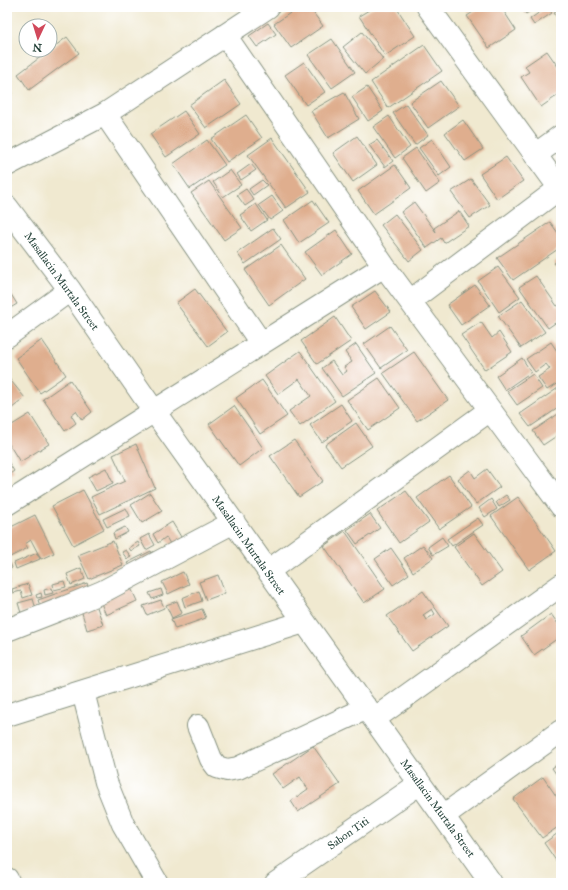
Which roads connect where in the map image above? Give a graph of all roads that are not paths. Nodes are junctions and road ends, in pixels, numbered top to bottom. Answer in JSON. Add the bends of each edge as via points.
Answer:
{"nodes":[{"id":1,"x":268,"y":7,"type":"edge"},
{"id":2,"x":428,"y":7,"type":"edge"},
{"id":3,"x":225,"y":35,"type":"junction"},
{"id":4,"x":105,"y":114,"type":"junction"},
{"id":5,"x":561,"y":136,"type":"edge"},
{"id":6,"x":535,"y":155,"type":"junction"},
{"id":7,"x":7,"y":165,"type":"edge"},
{"id":8,"x":560,"y":189,"type":"edge"},
{"id":9,"x":7,"y":207,"type":"edge"},
{"id":10,"x":384,"y":266,"type":"junction"},
{"id":11,"x":70,"y":290,"type":"junction"},
{"id":12,"x":410,"y":301,"type":"junction"},
{"id":13,"x":7,"y":336,"type":"edge"},
{"id":14,"x":261,"y":343,"type":"junction"},
{"id":15,"x":490,"y":410,"type":"junction"},
{"id":16,"x":154,"y":411,"type":"junction"},
{"id":17,"x":7,"y":504,"type":"edge"},
{"id":18,"x":561,"y":506,"type":"edge"},
{"id":19,"x":234,"y":522,"type":"junction"},
{"id":20,"x":268,"y":571,"type":"junction"},
{"id":21,"x":561,"y":585,"type":"edge"},
{"id":22,"x":304,"y":622,"type":"junction"},
{"id":23,"x":7,"y":630,"type":"edge"},
{"id":24,"x":83,"y":692,"type":"junction"},
{"id":25,"x":370,"y":714,"type":"junction"},
{"id":26,"x":7,"y":715,"type":"edge"},
{"id":27,"x":198,"y":726,"type":"dead end"},
{"id":28,"x":561,"y":730,"type":"edge"},
{"id":29,"x":420,"y":784,"type":"junction"},
{"id":30,"x":443,"y":816,"type":"junction"},
{"id":31,"x":298,"y":877,"type":"edge"},
{"id":32,"x":7,"y":878,"type":"edge"},
{"id":33,"x":9,"y":883,"type":"edge"},
{"id":34,"x":157,"y":883,"type":"edge"},
{"id":35,"x":276,"y":883,"type":"edge"},
{"id":36,"x":491,"y":883,"type":"edge"}],
"edges":[{"from":1,"to":3,"type":"street"},
{"from":2,"to":6,"type":"street"},
{"from":3,"to":4,"type":"street"},
{"from":3,"to":10,"type":"street"},
{"from":4,"to":7,"type":"street"},
{"from":4,"to":14,"type":"street"},
{"from":5,"to":6,"type":"street"},
{"from":6,"to":8,"type":"street"},
{"from":8,"to":12,"type":"street"},
{"from":9,"to":11,"type":"street","name":"Masallacin Murtala Street"},
{"from":10,"to":12,"type":"street"},
{"from":10,"to":14,"type":"street"},
{"from":11,"to":13,"type":"street"},
{"from":11,"to":16,"type":"street","name":"Masallacin Murtala Street"},
{"from":12,"to":15,"type":"street"},
{"from":14,"to":16,"type":"street"},
{"from":15,"to":18,"type":"street"},
{"from":15,"to":20,"type":"street"},
{"from":16,"to":17,"type":"street"},
{"from":16,"to":19,"type":"street","name":"Masallacin Murtala Street"},
{"from":19,"to":20,"type":"street","name":"Masallacin Murtala Street"},
{"from":19,"to":23,"type":"street","via":[[102,592]]},
{"from":20,"to":22,"type":"street","name":"Masallacin Murtala Street"},
{"from":21,"to":25,"type":"street"},
{"from":22,"to":24,"type":"street"},
{"from":22,"to":25,"type":"street","name":"Masallacin Murtala Street"},
{"from":24,"to":26,"type":"street"},
{"from":24,"to":34,"type":"street","via":[[106,782],[123,824]]},
{"from":25,"to":27,"type":"street","via":[[238,768],[227,770],[217,767]]},
{"from":25,"to":29,"type":"street","name":"Masallacin Murtala Street"},
{"from":28,"to":30,"type":"street"},
{"from":29,"to":30,"type":"street","name":"Masallacin Murtala Street"},
{"from":29,"to":31,"type":"street","name":"Sabon Titi"},
{"from":30,"to":36,"type":"street","name":"Masallacin Murtala Street"},
{"from":31,"to":35,"type":"street","name":"Sabon Titi"},
{"from":32,"to":33,"type":"street"}]}
